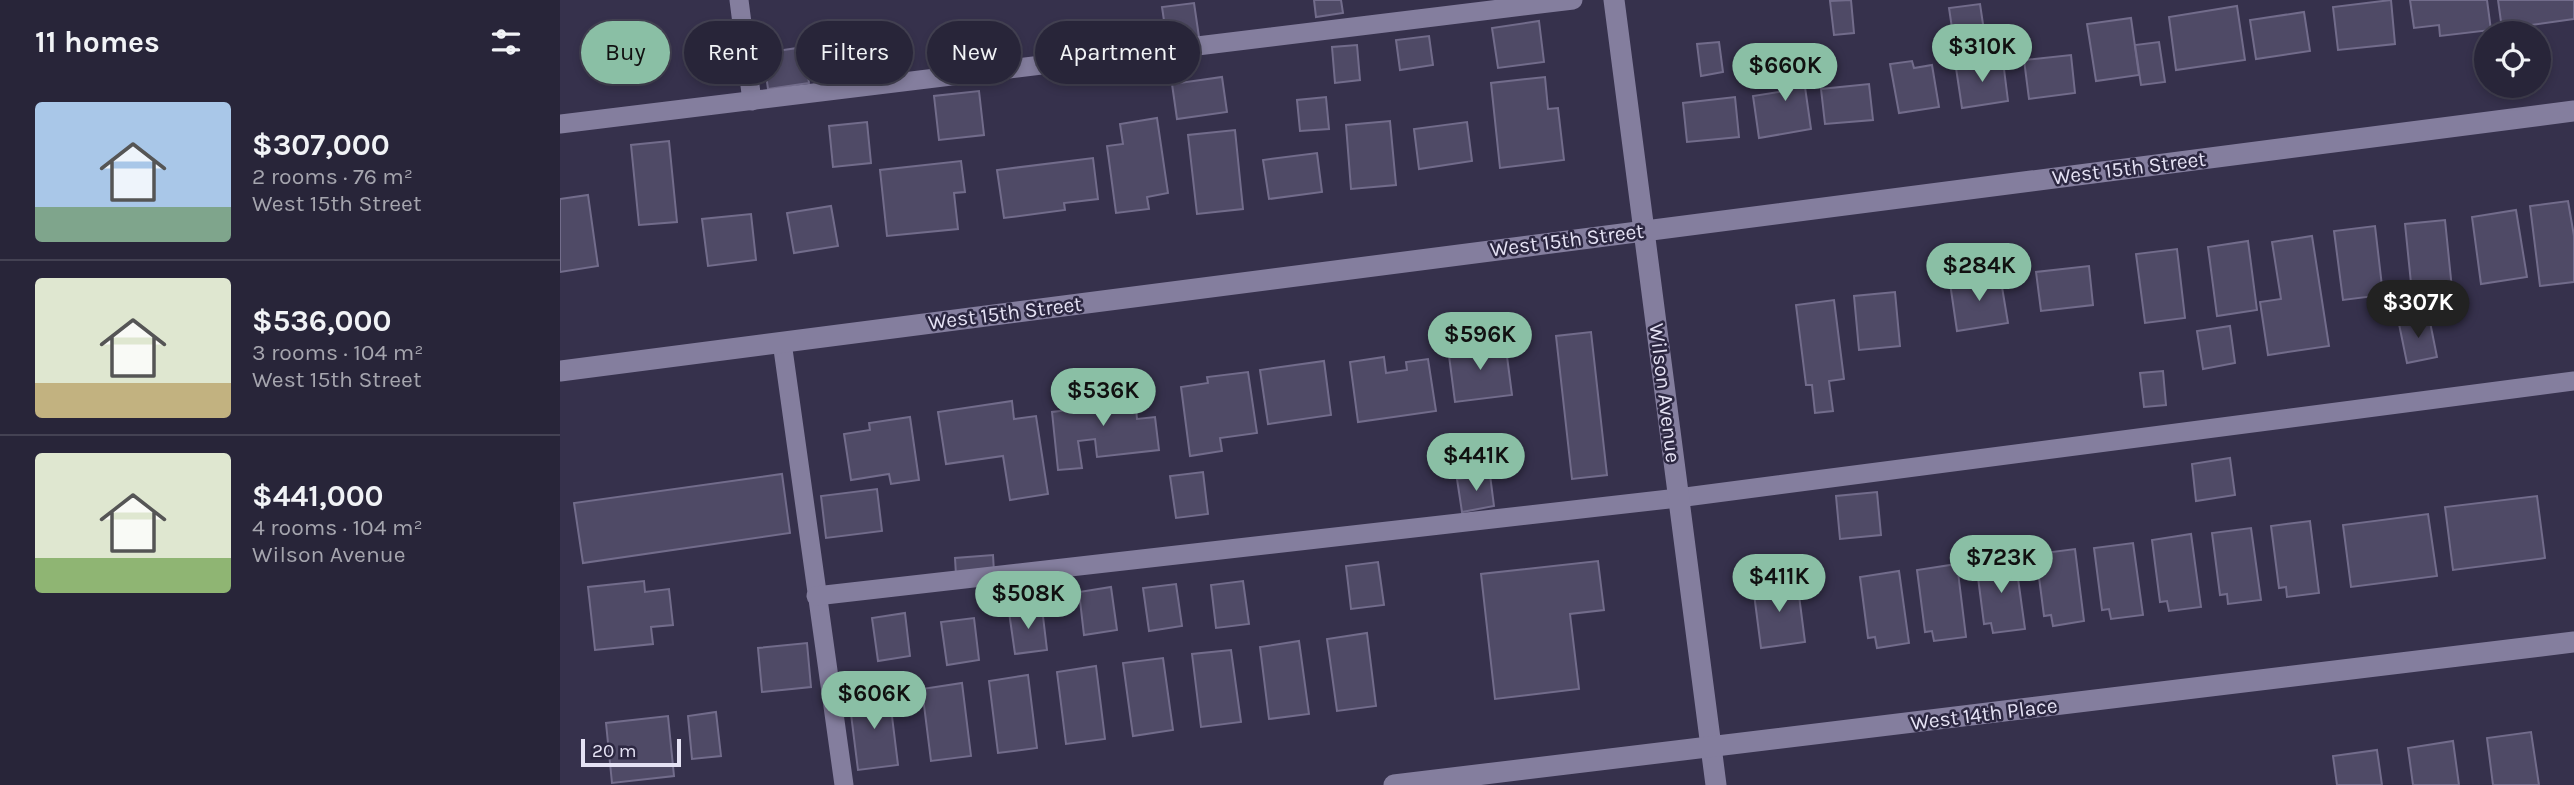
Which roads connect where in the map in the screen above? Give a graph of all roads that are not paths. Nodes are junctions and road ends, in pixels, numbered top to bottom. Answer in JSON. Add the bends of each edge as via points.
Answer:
{"nodes":[{"id":1,"x":739,"y":0,"type":"edge"},
{"id":2,"x":1573,"y":0,"type":"edge"},
{"id":3,"x":1614,"y":0,"type":"edge"},
{"id":4,"x":752,"y":101,"type":"junction"},
{"id":5,"x":2574,"y":111,"type":"edge"},
{"id":6,"x":560,"y":124,"type":"edge"},
{"id":7,"x":1644,"y":230,"type":"junction"},
{"id":8,"x":782,"y":342,"type":"junction"},
{"id":9,"x":560,"y":371,"type":"edge"},
{"id":10,"x":2574,"y":381,"type":"edge"},
{"id":11,"x":1678,"y":498,"type":"junction"},
{"id":12,"x":816,"y":596,"type":"junction"},
{"id":13,"x":2574,"y":642,"type":"edge"},
{"id":14,"x":1711,"y":747,"type":"junction"},
{"id":15,"x":844,"y":785,"type":"edge"},
{"id":16,"x":1394,"y":785,"type":"edge"},
{"id":17,"x":1716,"y":785,"type":"edge"}],
"edges":[{"from":1,"to":4,"type":"lane"},
{"from":2,"to":4,"type":"lane"},
{"from":3,"to":7,"type":"street","name":"Wilson Avenue"},
{"from":4,"to":6,"type":"lane"},
{"from":5,"to":7,"type":"street","name":"West 15th Street"},
{"from":7,"to":8,"type":"street","name":"West 15th Street"},
{"from":7,"to":11,"type":"street","name":"Wilson Avenue"},
{"from":8,"to":9,"type":"street","name":"West 15th Street"},
{"from":8,"to":12,"type":"lane"},
{"from":10,"to":11,"type":"lane"},
{"from":11,"to":12,"type":"lane"},
{"from":11,"to":14,"type":"street","name":"Wilson Avenue"},
{"from":12,"to":15,"type":"lane"},
{"from":13,"to":14,"type":"street","name":"West 14th Place"},
{"from":14,"to":16,"type":"street","name":"West 14th Place"},
{"from":14,"to":17,"type":"street","name":"Wilson Avenue"}]}
